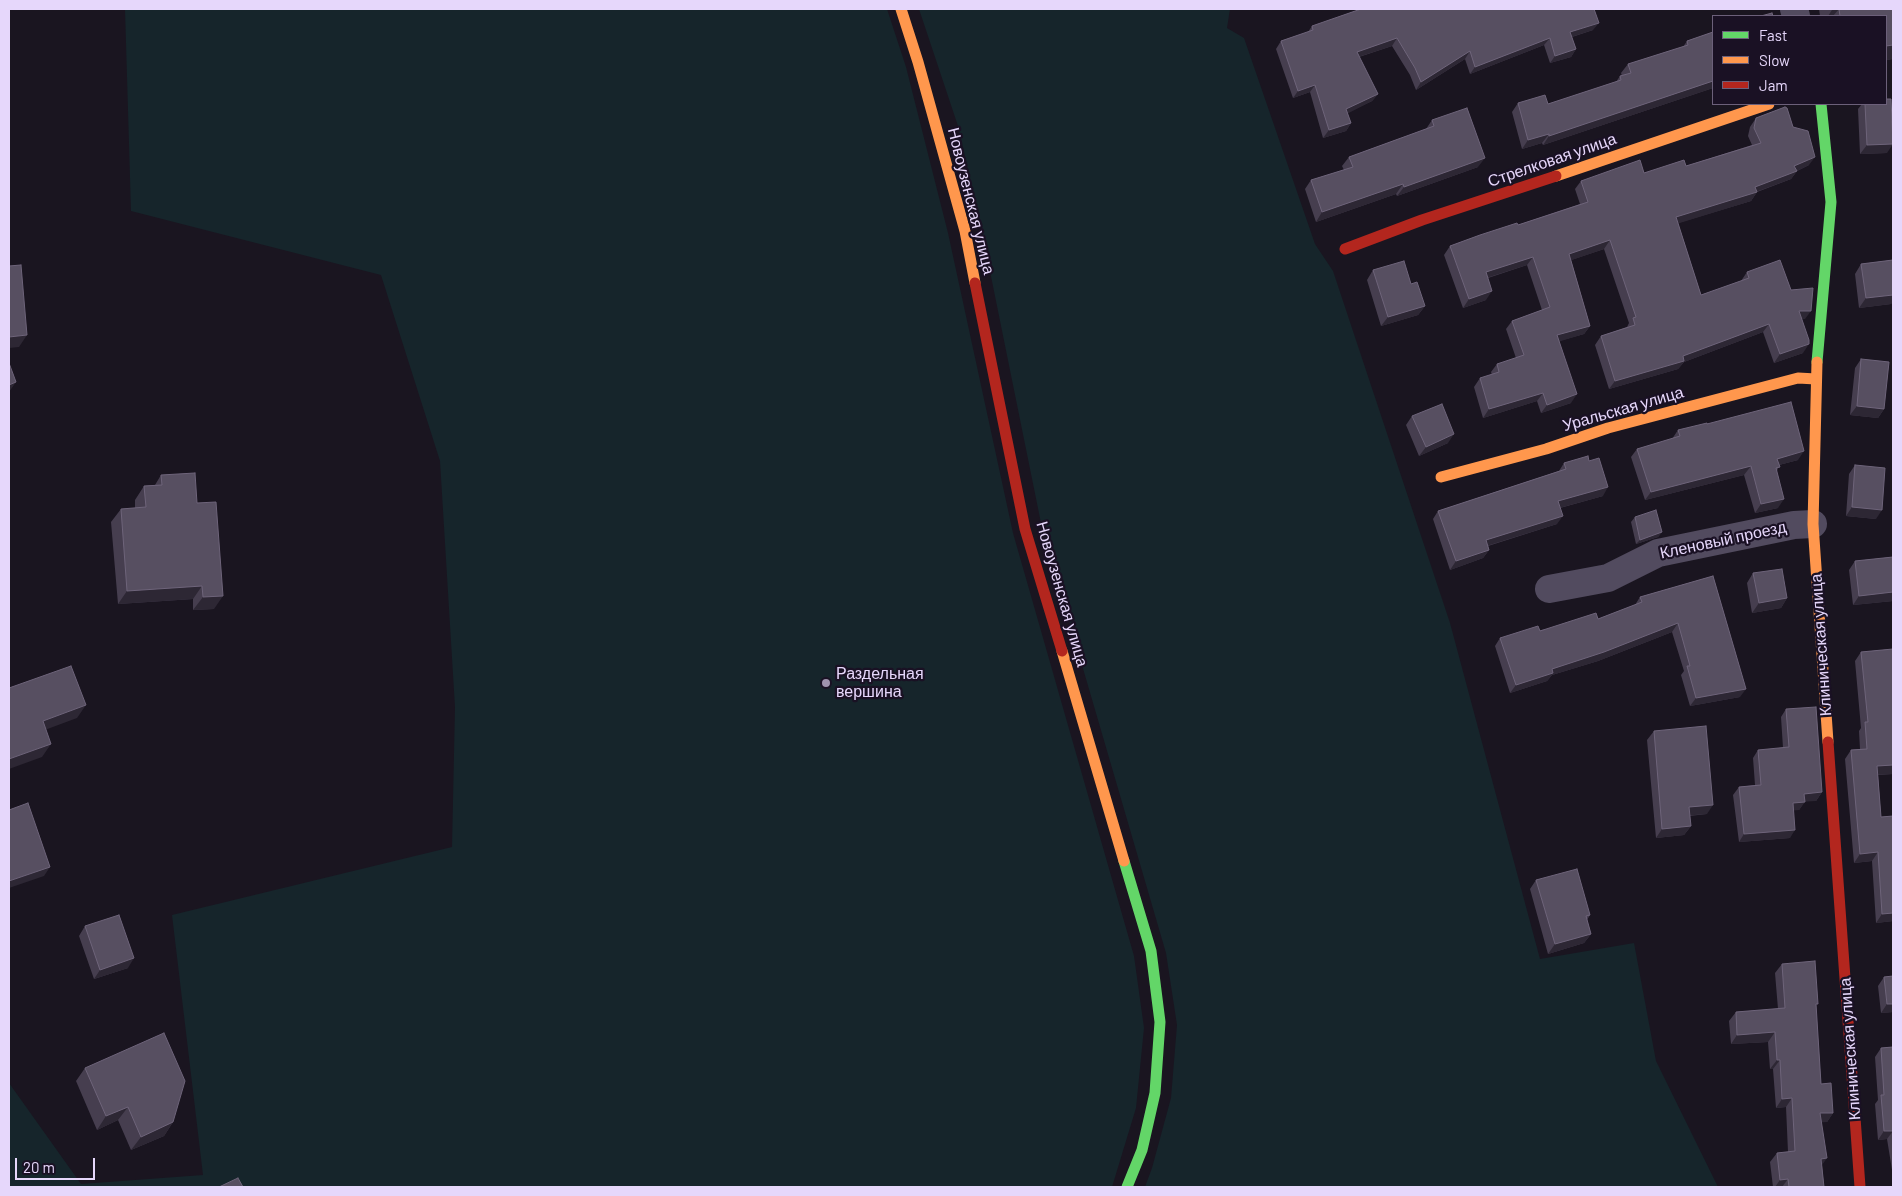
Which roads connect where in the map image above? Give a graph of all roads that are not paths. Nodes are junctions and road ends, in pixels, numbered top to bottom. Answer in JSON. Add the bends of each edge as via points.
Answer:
{"nodes":[{"id":1,"x":901,"y":9,"type":"edge"},
{"id":2,"x":1767,"y":105,"type":"edge"},
{"id":3,"x":1821,"y":105,"type":"edge"},
{"id":4,"x":1345,"y":250,"type":"dead end"},
{"id":5,"x":1816,"y":379,"type":"junction"},
{"id":6,"x":1440,"y":477,"type":"dead end"},
{"id":7,"x":1813,"y":524,"type":"junction"},
{"id":8,"x":1549,"y":589,"type":"dead end"},
{"id":9,"x":1127,"y":1187,"type":"edge"},
{"id":10,"x":1860,"y":1187,"type":"edge"}],
"edges":[{"from":1,"to":9,"type":"street","name":"Новоузенская улица","via":[[965,231],[1025,529],[1151,950],[1160,1022],[1155,1093],[1142,1150]]},
{"from":2,"to":4,"type":"street","name":"Стрелковая улица","via":[[1422,220]]},
{"from":3,"to":5,"type":"street","name":"Клиническая улица","via":[[1831,202]]},
{"from":5,"to":6,"type":"street","name":"Уральская улица","via":[[1798,378]]},
{"from":5,"to":7,"type":"street","name":"Клиническая улица"},
{"from":7,"to":8,"type":"street","name":"Кленовый проезд","via":[[1794,525],[1658,553],[1608,578]]},
{"from":7,"to":10,"type":"street","name":"Клиническая улица"}]}
